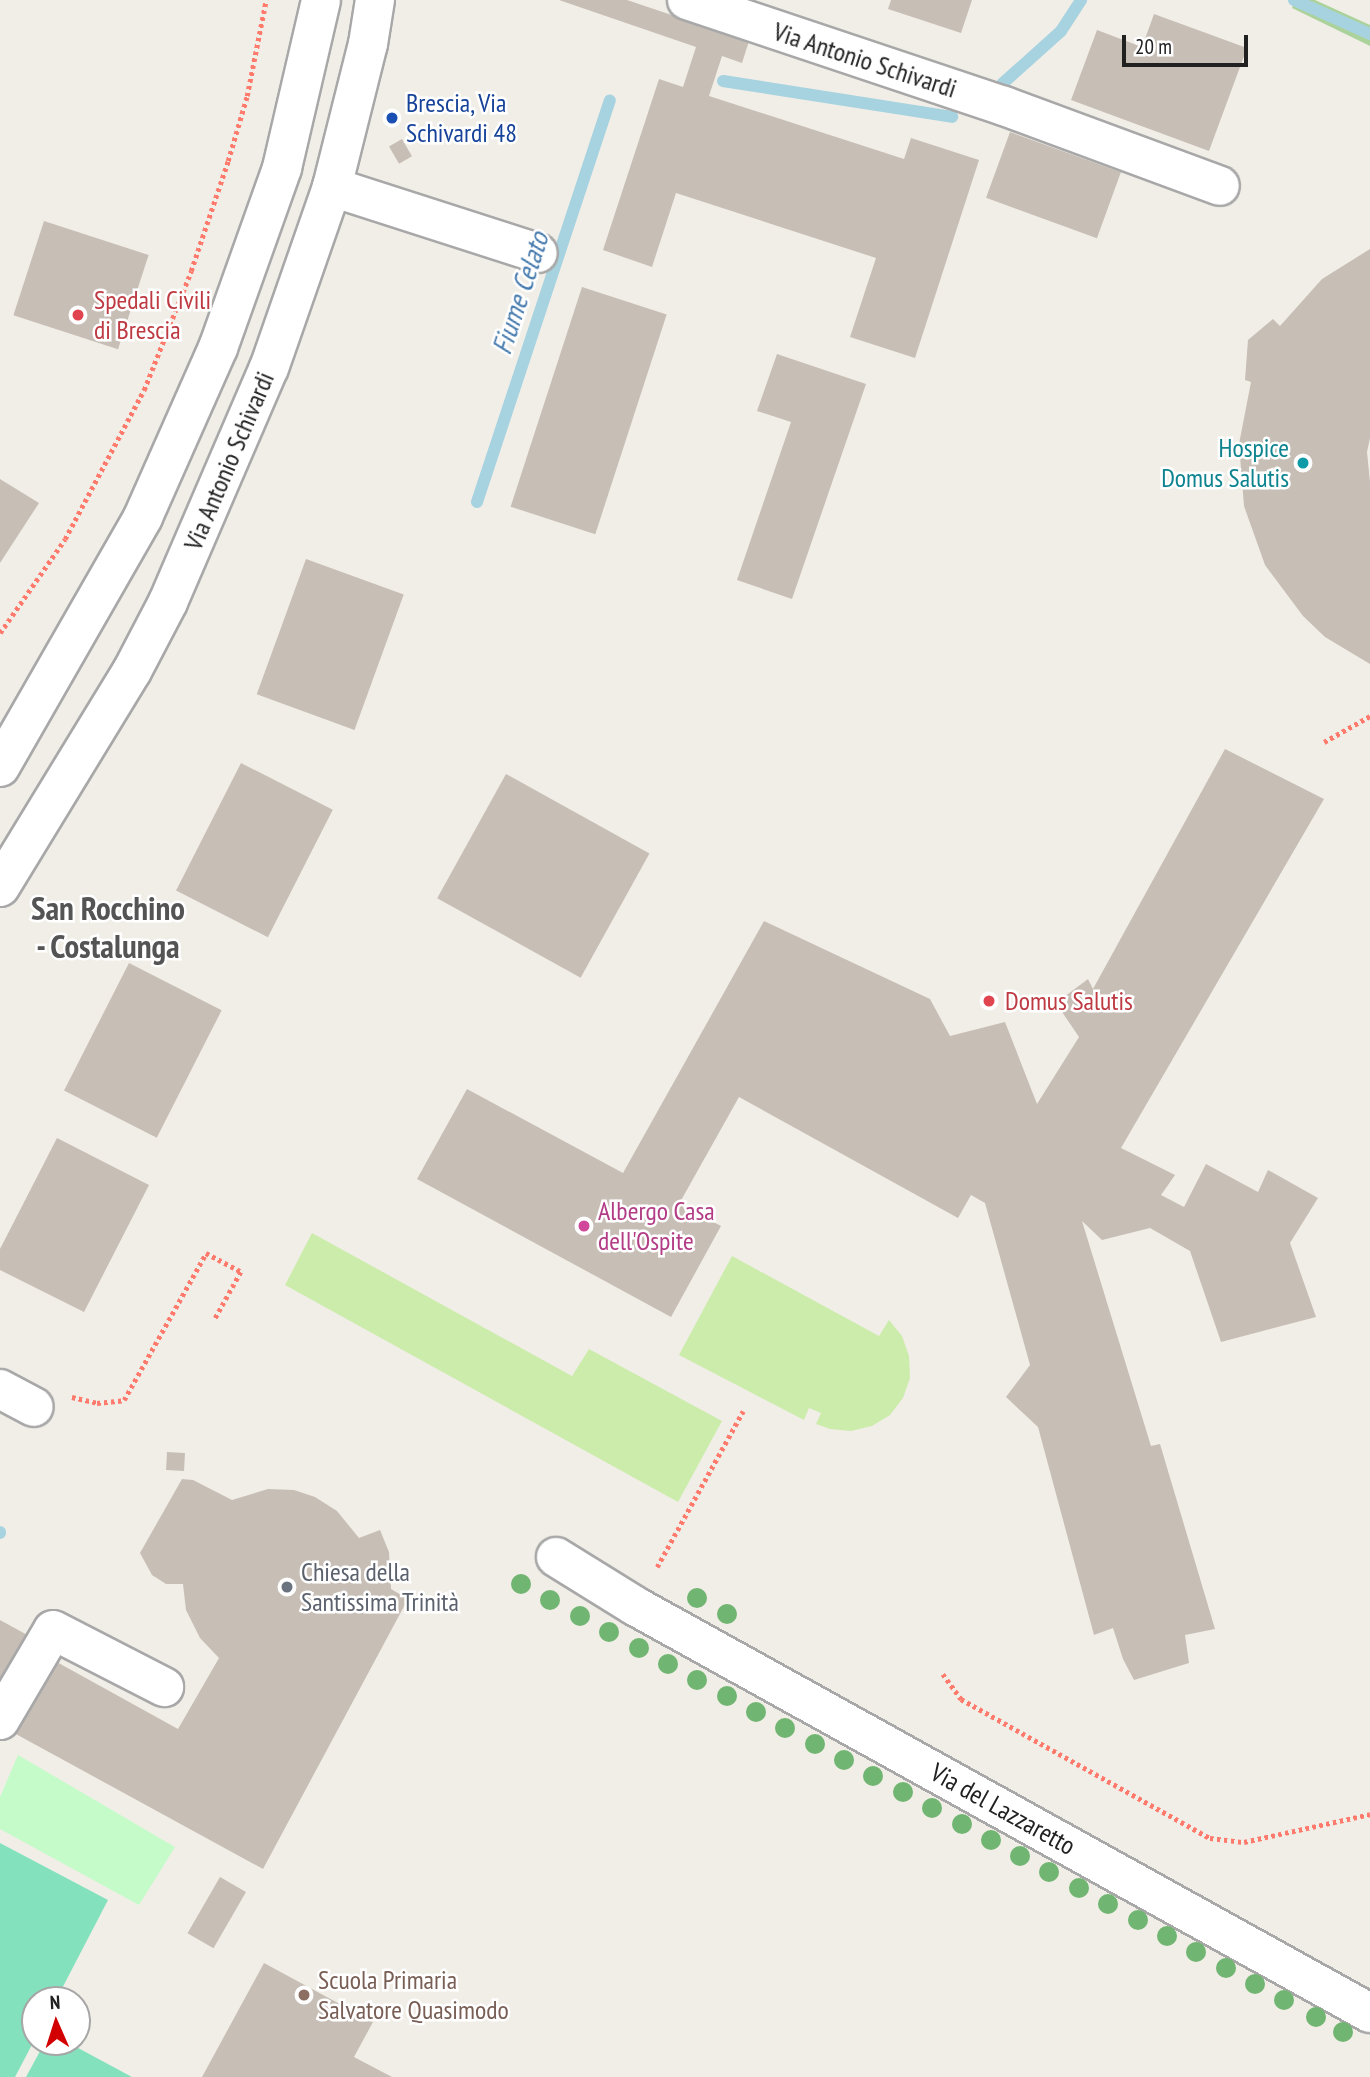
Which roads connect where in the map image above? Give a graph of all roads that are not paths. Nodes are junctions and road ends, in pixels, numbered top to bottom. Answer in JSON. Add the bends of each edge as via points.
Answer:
{"nodes":[{"id":1,"x":321,"y":0,"type":"edge"},
{"id":2,"x":375,"y":0,"type":"edge"},
{"id":3,"x":687,"y":0,"type":"edge"},
{"id":4,"x":1220,"y":186,"type":"dead end"},
{"id":5,"x":332,"y":187,"type":"junction"},
{"id":6,"x":538,"y":253,"type":"dead end"},
{"id":7,"x":0,"y":767,"type":"edge"},
{"id":8,"x":0,"y":887,"type":"edge"},
{"id":9,"x":0,"y":1389,"type":"edge"},
{"id":10,"x":34,"y":1407,"type":"road end"},
{"id":11,"x":556,"y":1557,"type":"dead end"},
{"id":12,"x":164,"y":1687,"type":"dead end"},
{"id":13,"x":0,"y":1720,"type":"edge"},
{"id":14,"x":1370,"y":2012,"type":"edge"}],
"edges":[{"from":1,"to":7,"type":"street","name":"Via Antonio Schivardi","via":[[282,168],[218,348],[143,517]]},
{"from":2,"to":5,"type":"street","name":"Via Antonio Schivardi"},
{"from":3,"to":4,"type":"street","name":"Via Antonio Schivardi","via":[[1004,106]]},
{"from":5,"to":6,"type":"street"},
{"from":5,"to":8,"type":"street","name":"Via Antonio Schivardi","via":[[269,368],[168,603],[132,671]]},
{"from":9,"to":10,"type":"street"},
{"from":11,"to":14,"type":"street","name":"Via del Lazzaretto","via":[[635,1606]]},
{"from":12,"to":13,"type":"street","via":[[53,1630]]}]}
